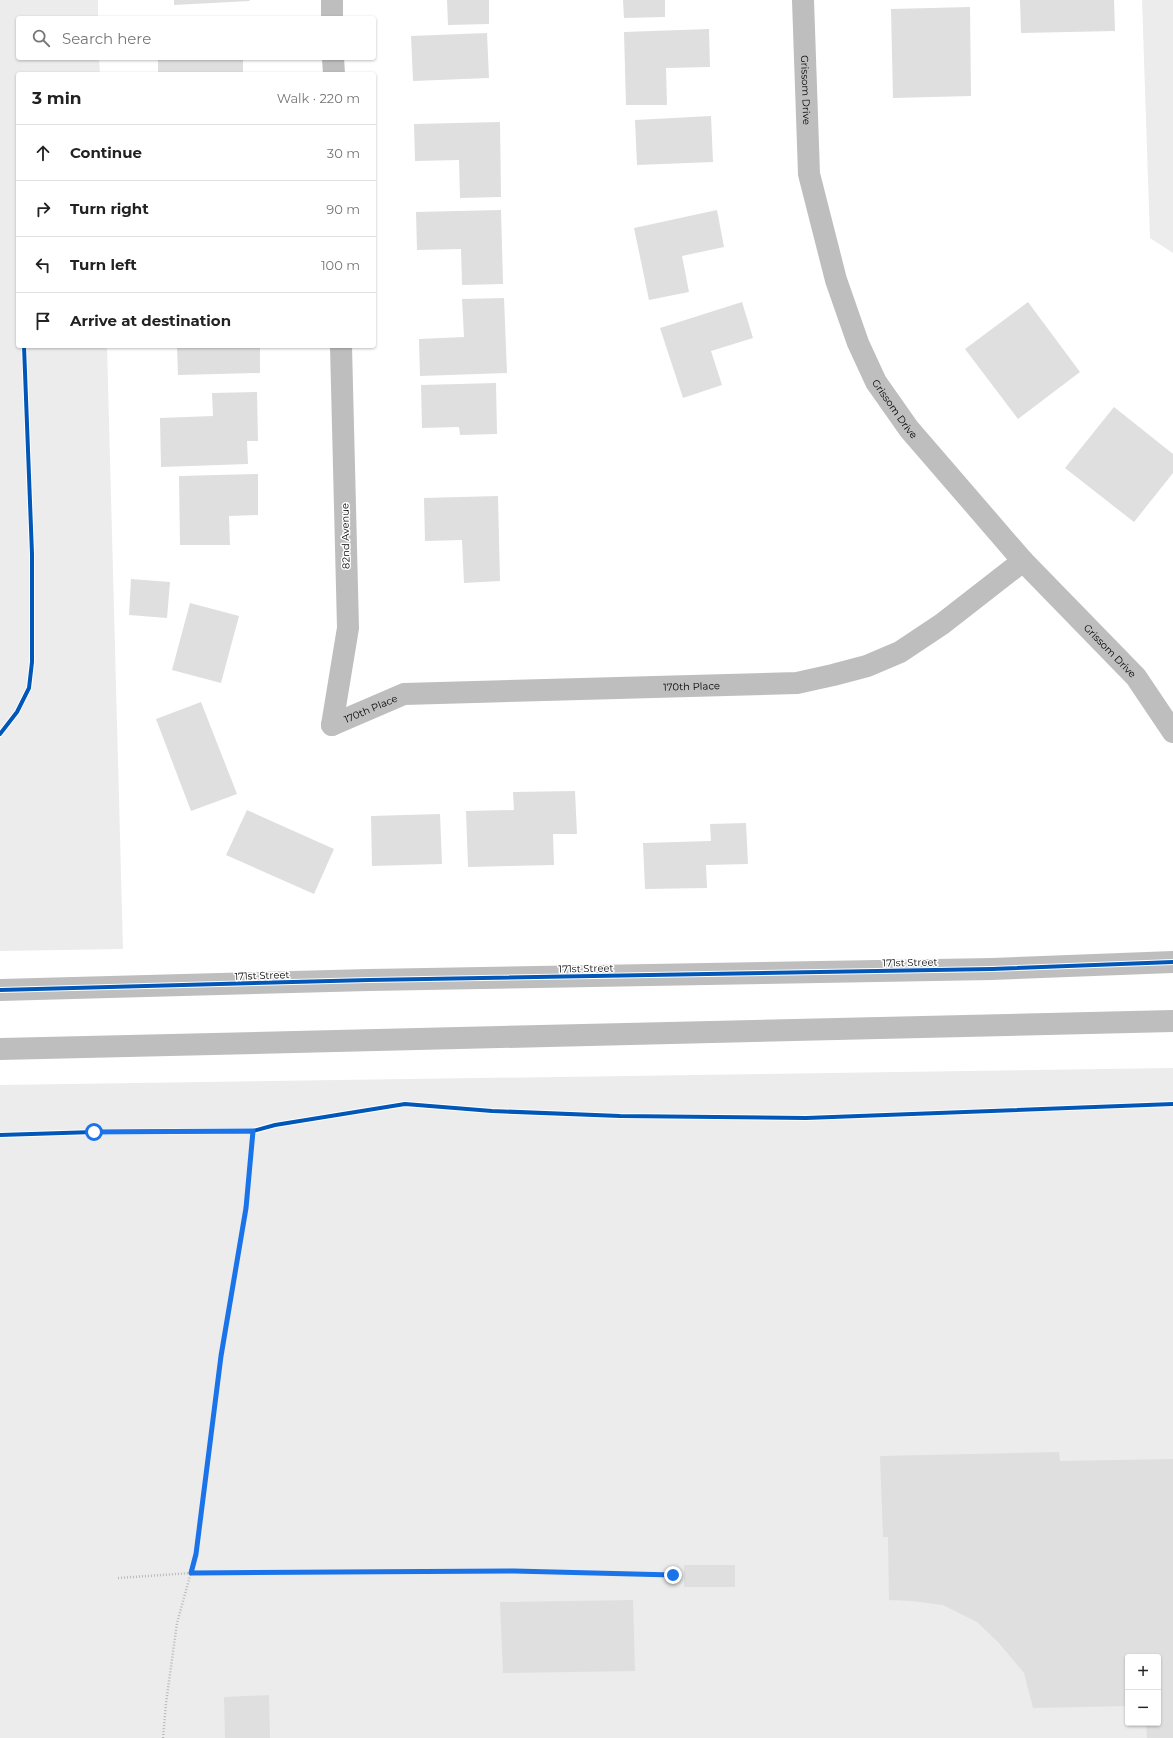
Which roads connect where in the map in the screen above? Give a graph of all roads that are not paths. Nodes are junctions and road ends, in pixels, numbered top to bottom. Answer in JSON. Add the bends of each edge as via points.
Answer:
{"nodes":[{"id":1,"x":332,"y":0,"type":"edge"},
{"id":2,"x":803,"y":0,"type":"edge"},
{"id":3,"x":332,"y":16,"type":"edge"},
{"id":4,"x":333,"y":60,"type":"edge"},
{"id":5,"x":334,"y":72,"type":"edge"},
{"id":6,"x":341,"y":348,"type":"edge"},
{"id":7,"x":1023,"y":561,"type":"junction"},
{"id":8,"x":332,"y":724,"type":"joint"},
{"id":9,"x":1173,"y":732,"type":"edge"},
{"id":10,"x":1173,"y":962,"type":"edge"},
{"id":11,"x":0,"y":990,"type":"edge"},
{"id":12,"x":1173,"y":1021,"type":"edge"},
{"id":13,"x":0,"y":1049,"type":"edge"}],
"edges":[{"from":1,"to":3,"type":"street"},
{"from":2,"to":7,"type":"street","name":"Grissom Drive","via":[[809,174],[836,280],[858,343],[876,382],[909,429]]},
{"from":4,"to":5,"type":"street"},
{"from":6,"to":8,"type":"street","name":"82nd Avenue","via":[[348,628]]},
{"from":7,"to":8,"type":"street","name":"170th Place","via":[[942,624],[900,652],[867,666],[833,675],[797,683],[404,694]]},
{"from":7,"to":9,"type":"street","name":"Grissom Drive","via":[[1136,677]]},
{"from":10,"to":11,"type":"street","name":"171st Street","via":[[984,969],[369,980]]},
{"from":12,"to":13,"type":"street"}]}
